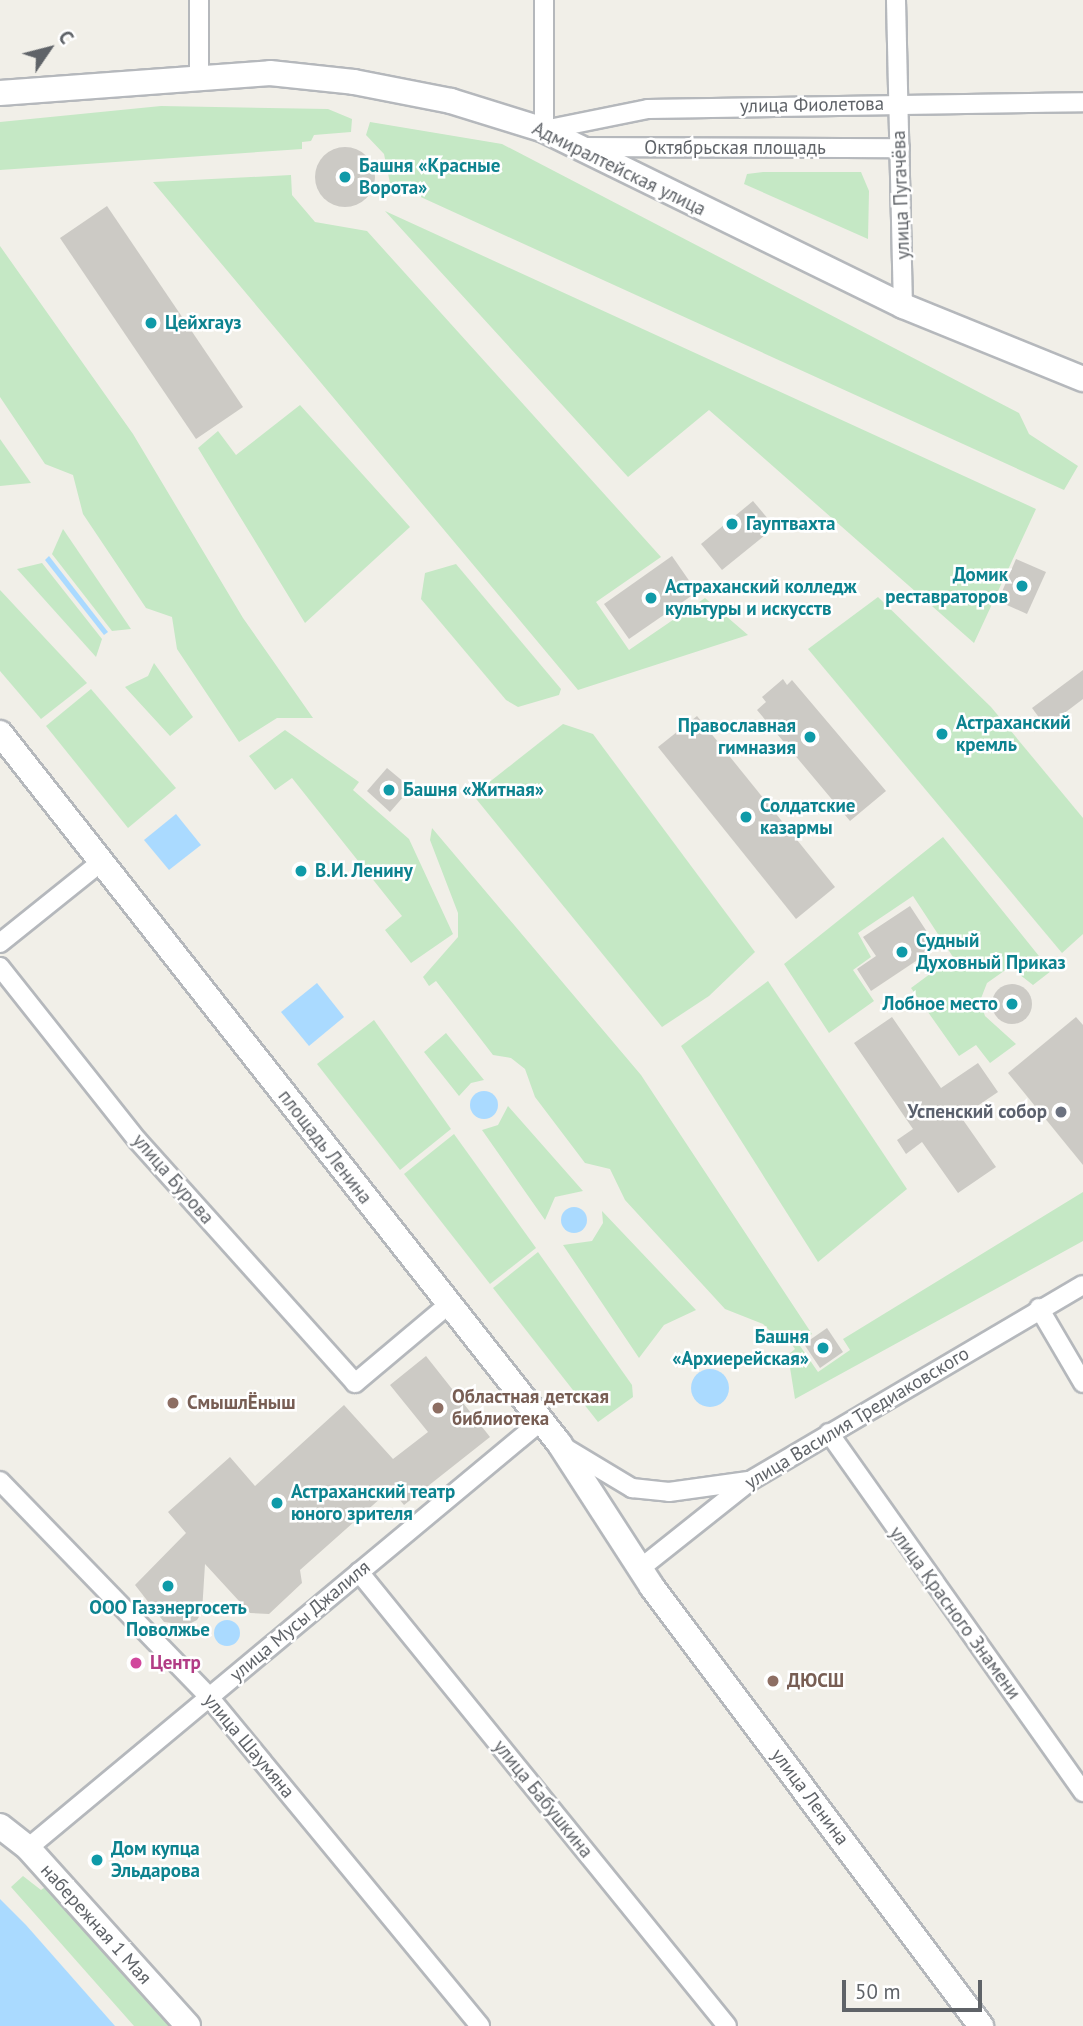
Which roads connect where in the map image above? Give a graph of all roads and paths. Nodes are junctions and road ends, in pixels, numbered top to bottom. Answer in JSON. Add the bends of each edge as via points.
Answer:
{"nodes":[{"id":1,"x":199,"y":0,"type":"edge"},
{"id":2,"x":544,"y":0,"type":"edge"},
{"id":3,"x":896,"y":0,"type":"edge"},
{"id":4,"x":199,"y":75,"type":"junction"},
{"id":5,"x":0,"y":93,"type":"edge"},
{"id":6,"x":1083,"y":102,"type":"edge"},
{"id":7,"x":899,"y":103,"type":"junction"},
{"id":8,"x":544,"y":130,"type":"junction"},
{"id":9,"x":571,"y":147,"type":"junction"},
{"id":10,"x":900,"y":148,"type":"junction"},
{"id":11,"x":903,"y":306,"type":"junction"},
{"id":12,"x":1083,"y":379,"type":"edge"},
{"id":13,"x":0,"y":733,"type":"edge"},
{"id":14,"x":101,"y":862,"type":"junction"},
{"id":15,"x":0,"y":943,"type":"edge"},
{"id":16,"x":0,"y":967,"type":"edge"},
{"id":17,"x":1083,"y":1285,"type":"edge"},
{"id":18,"x":449,"y":1304,"type":"junction"},
{"id":19,"x":1039,"y":1308,"type":"junction"},
{"id":20,"x":1083,"y":1383,"type":"edge"},
{"id":21,"x":541,"y":1421,"type":"junction"},
{"id":22,"x":829,"y":1433,"type":"junction"},
{"id":23,"x":559,"y":1443,"type":"junction"},
{"id":24,"x":0,"y":1481,"type":"edge"},
{"id":25,"x":750,"y":1481,"type":"junction"},
{"id":26,"x":642,"y":1567,"type":"junction"},
{"id":27,"x":359,"y":1572,"type":"junction"},
{"id":28,"x":209,"y":1697,"type":"junction"},
{"id":29,"x":1083,"y":1791,"type":"edge"},
{"id":30,"x":0,"y":1826,"type":"edge"},
{"id":31,"x":28,"y":1847,"type":"junction"},
{"id":32,"x":188,"y":2026,"type":"edge"},
{"id":33,"x":480,"y":2026,"type":"edge"},
{"id":34,"x":727,"y":2026,"type":"edge"},
{"id":35,"x":981,"y":2026,"type":"edge"}],
"edges":[{"from":1,"to":4,"type":"street"},
{"from":2,"to":8,"type":"street"},
{"from":3,"to":7,"type":"street","name":"улица Пугачёва"},
{"from":4,"to":5,"type":"main road","name":"Адмиралтейская улица"},
{"from":4,"to":8,"type":"main road","name":"Адмиралтейская улица","via":[[270,73],[354,82],[451,101]]},
{"from":6,"to":7,"type":"street","name":"улица Фиолетова"},
{"from":7,"to":8,"type":"street","name":"улица Фиолетова","via":[[648,109]]},
{"from":7,"to":10,"type":"street","name":"улица Пугачёва"},
{"from":8,"to":9,"type":"main road","name":"Адмиралтейская улица"},
{"from":9,"to":10,"type":"street","name":"Октябрьская площадь"},
{"from":9,"to":11,"type":"main road","name":"Адмиралтейская улица"},
{"from":10,"to":11,"type":"street","name":"улица Пугачёва"},
{"from":11,"to":12,"type":"main road","name":"Адмиралтейская улица"},
{"from":13,"to":14,"type":"main road","name":"площадь Ленина"},
{"from":14,"to":15,"type":"street"},
{"from":14,"to":18,"type":"main road","name":"площадь Ленина"},
{"from":16,"to":18,"type":"street","name":"улица Бурова","via":[[138,1141],[355,1383]]},
{"from":17,"to":19,"type":"street","name":"улица Василия Тредиаковского"},
{"from":18,"to":21,"type":"main road","name":"площадь Ленина"},
{"from":19,"to":20,"type":"street"},
{"from":19,"to":22,"type":"street","name":"улица Василия Тредиаковского"},
{"from":21,"to":23,"type":"main road","name":"площадь Ленина"},
{"from":21,"to":27,"type":"street","name":"улица Мусы Джалиля"},
{"from":22,"to":25,"type":"street","name":"улица Василия Тредиаковского"},
{"from":22,"to":29,"type":"street","name":"улица Красного Знамени"},
{"from":23,"to":25,"type":"street","via":[[632,1488],[669,1492]]},
{"from":23,"to":26,"type":"main road","name":"площадь Ленина"},
{"from":24,"to":28,"type":"street","name":"улица Шаумяна"},
{"from":25,"to":26,"type":"street","name":"улица Василия Тредиаковского"},
{"from":26,"to":35,"type":"main road","name":"улица Ленина"},
{"from":27,"to":28,"type":"street","name":"улица Мусы Джалиля"},
{"from":27,"to":34,"type":"street","name":"улица Бабушкина"},
{"from":28,"to":31,"type":"street","name":"улица Мусы Джалиля"},
{"from":28,"to":33,"type":"street","name":"улица Шаумяна"},
{"from":30,"to":31,"type":"main road","name":"набережная 1 Мая"},
{"from":31,"to":32,"type":"main road","name":"набережная 1 Мая"}]}
